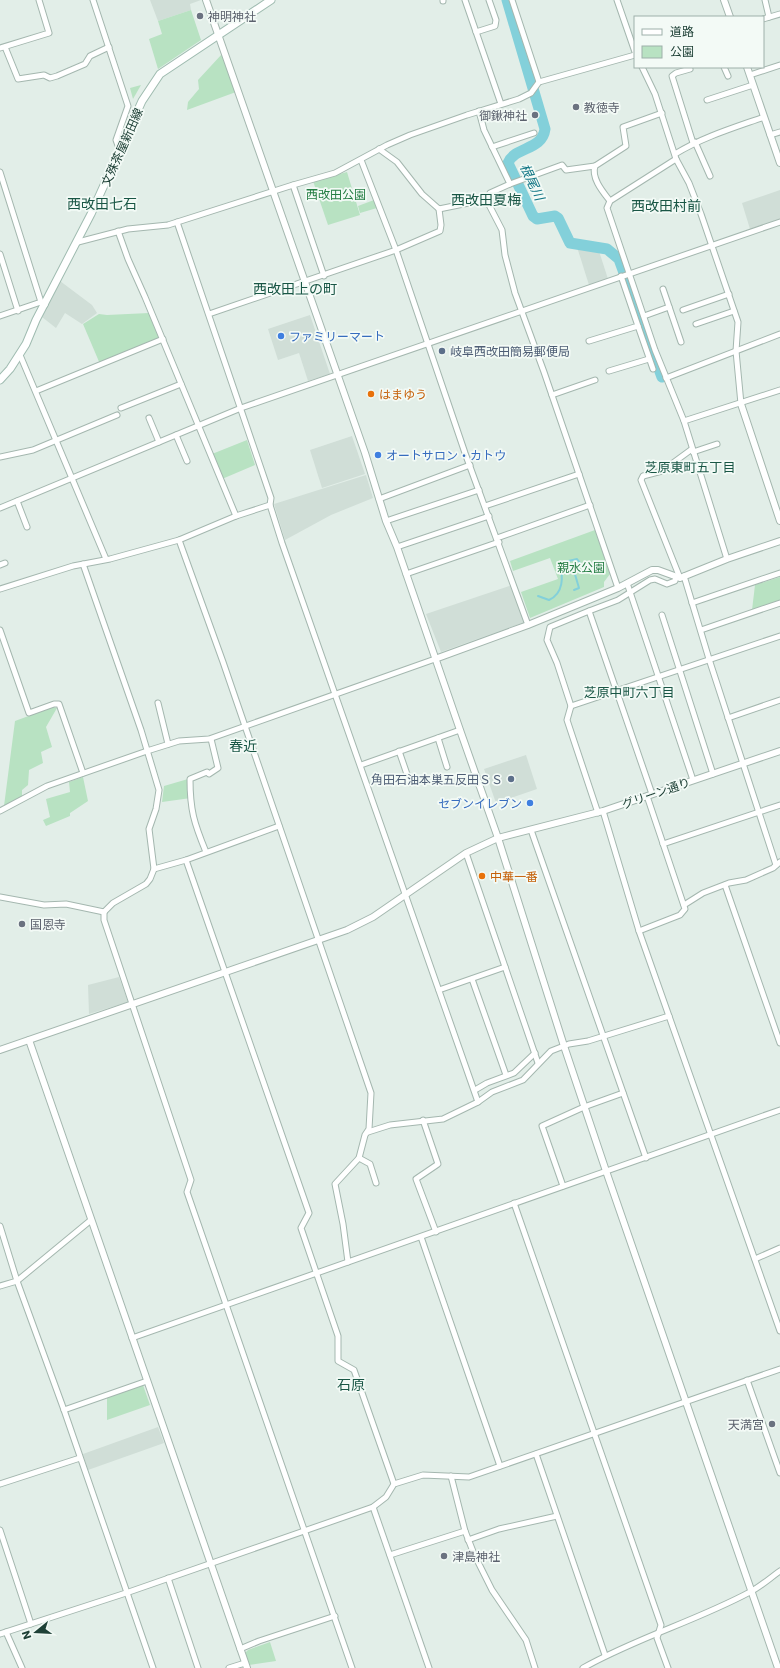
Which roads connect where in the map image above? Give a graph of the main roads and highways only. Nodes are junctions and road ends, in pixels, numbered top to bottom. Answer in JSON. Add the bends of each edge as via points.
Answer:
{"nodes":[{"id":1,"x":271,"y":0,"type":"edge"},
{"id":2,"x":0,"y":380,"type":"edge"}],
"edges":[{"from":1,"to":2,"type":"main road","name":"文殊茶屋新田線","via":[[160,74],[142,101],[78,242],[43,303],[20,355]]}]}
